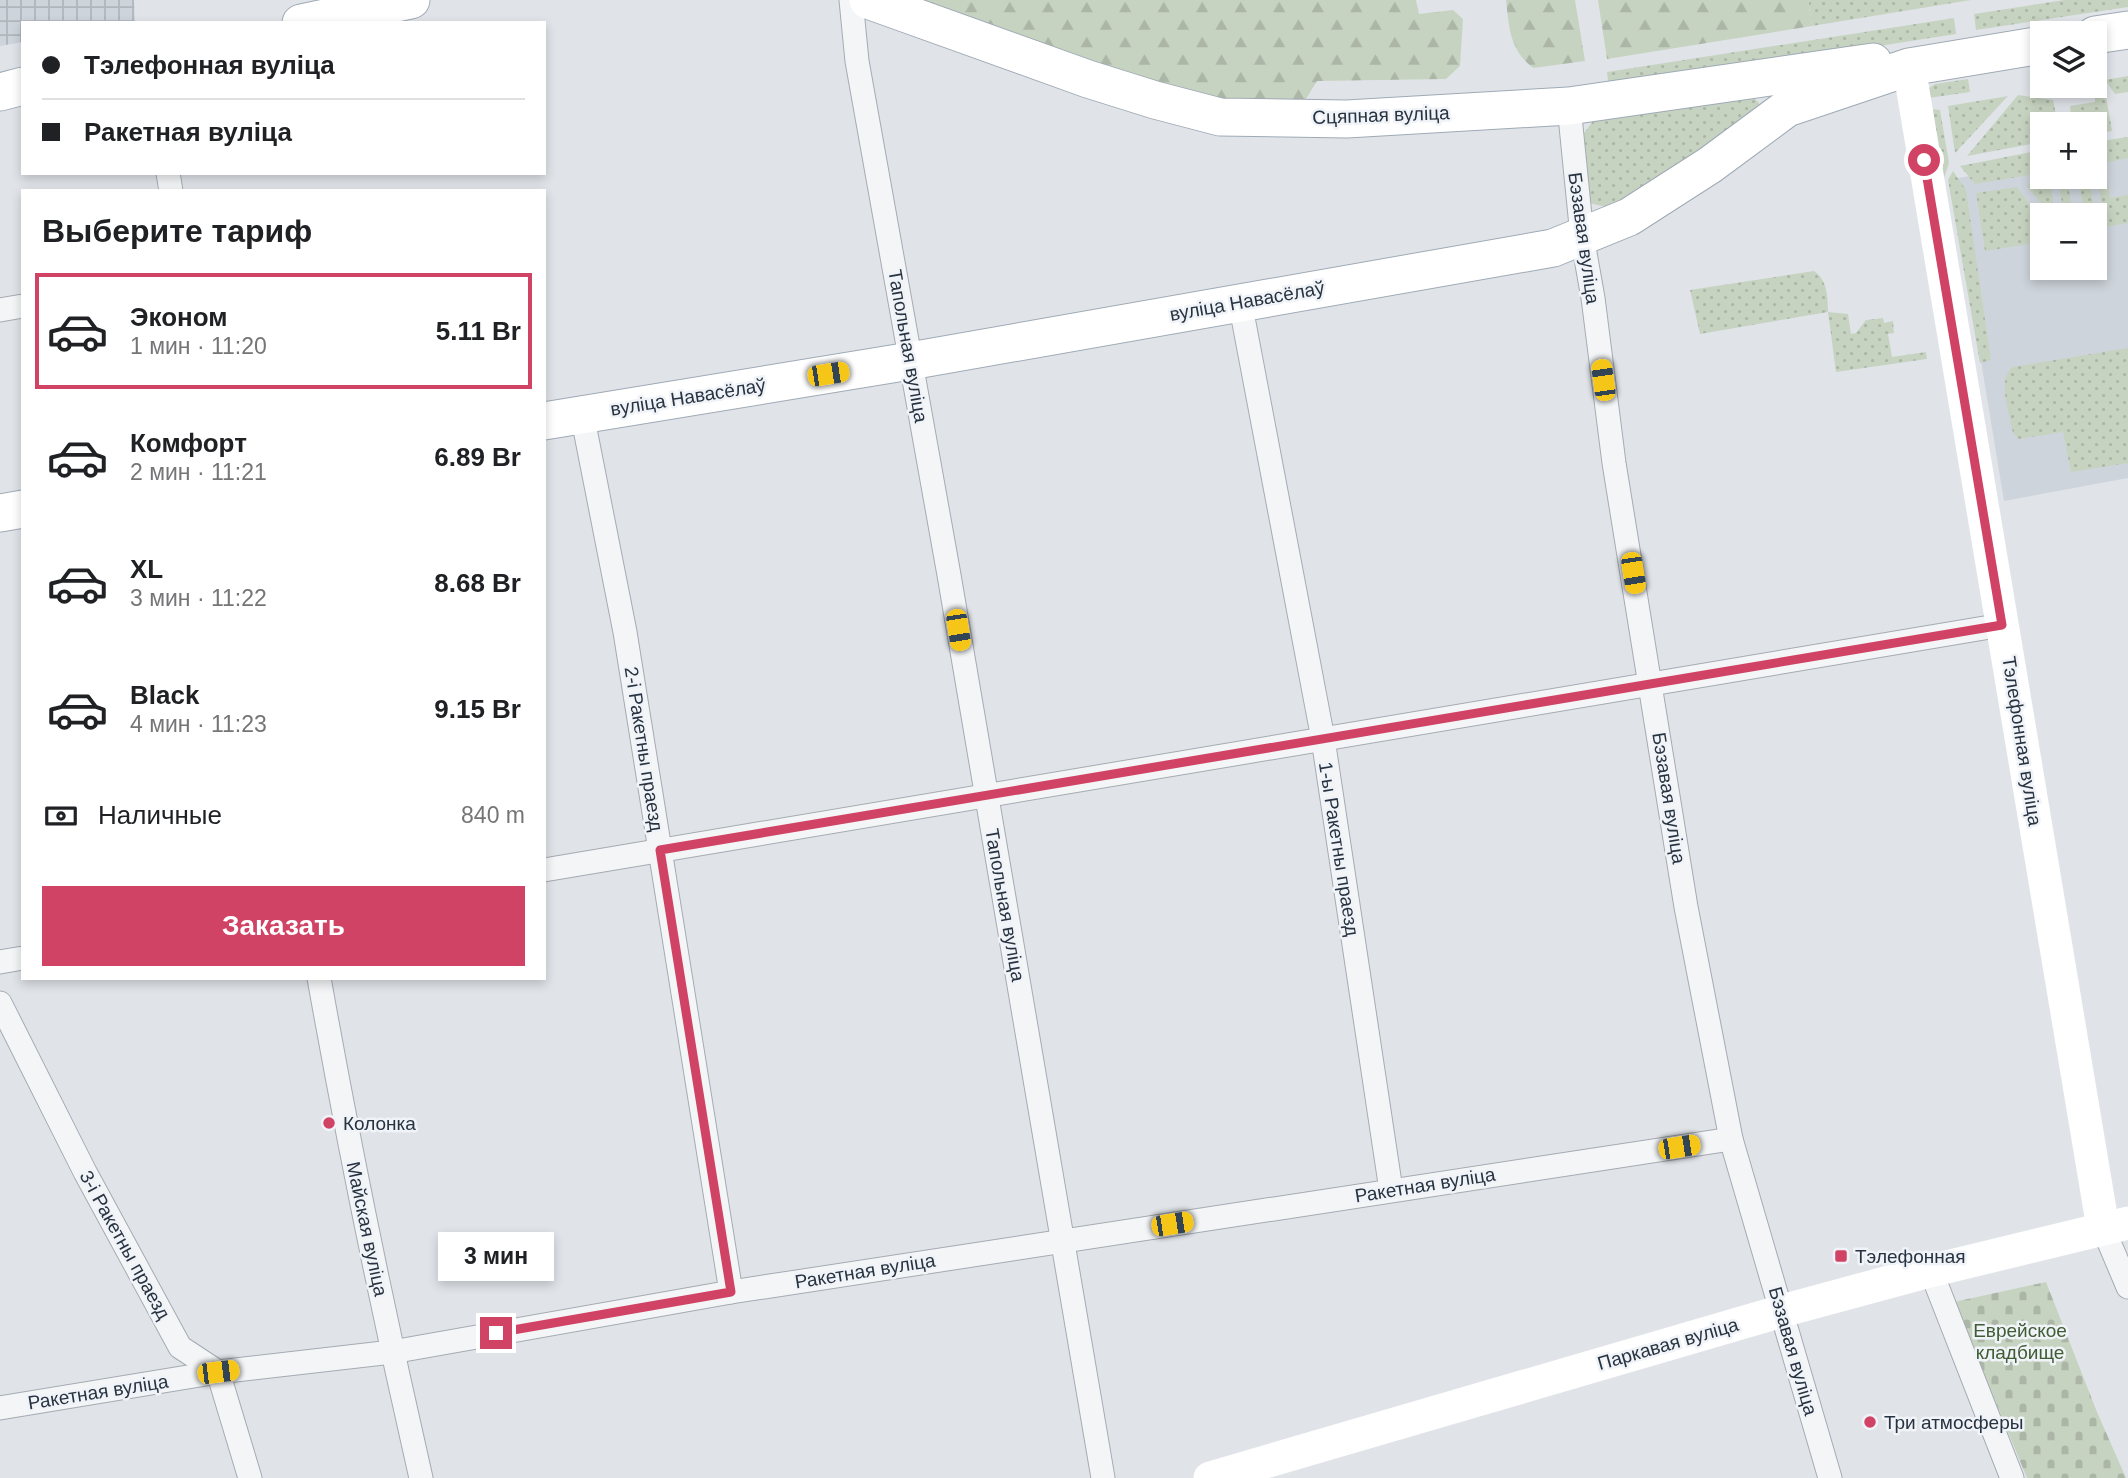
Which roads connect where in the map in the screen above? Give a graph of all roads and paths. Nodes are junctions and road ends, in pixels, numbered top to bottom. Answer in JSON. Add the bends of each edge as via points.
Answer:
{"nodes":[{"id":1,"x":411,"y":0,"type":"edge"},
{"id":2,"x":851,"y":0,"type":"edge"},
{"id":3,"x":868,"y":0,"type":"edge"},
{"id":4,"x":311,"y":21,"type":"edge"},
{"id":5,"x":2128,"y":30,"type":"edge"},
{"id":6,"x":2107,"y":33,"type":"edge"},
{"id":7,"x":2030,"y":47,"type":"edge"},
{"id":8,"x":1909,"y":67,"type":"junction"},
{"id":9,"x":21,"y":87,"type":"edge"},
{"id":10,"x":0,"y":92,"type":"edge"},
{"id":11,"x":1569,"y":106,"type":"junction"},
{"id":12,"x":1582,"y":236,"type":"junction"},
{"id":13,"x":1240,"y":302,"type":"junction"},
{"id":14,"x":21,"y":306,"type":"edge"},
{"id":15,"x":0,"y":310,"type":"edge"},
{"id":16,"x":910,"y":361,"type":"junction"},
{"id":17,"x":582,"y":414,"type":"junction"},
{"id":18,"x":546,"y":421,"type":"edge"},
{"id":19,"x":21,"y":509,"type":"edge"},
{"id":20,"x":0,"y":513,"type":"edge"},
{"id":21,"x":2002,"y":625,"type":"junction"},
{"id":22,"x":1652,"y":684,"type":"junction"},
{"id":23,"x":1323,"y":739,"type":"junction"},
{"id":24,"x":986,"y":796,"type":"junction"},
{"id":25,"x":660,"y":850,"type":"junction"},
{"id":26,"x":546,"y":870,"type":"edge"},
{"id":27,"x":21,"y":958,"type":"edge"},
{"id":28,"x":0,"y":962,"type":"edge"},
{"id":29,"x":319,"y":980,"type":"edge"},
{"id":30,"x":0,"y":1003,"type":"edge"},
{"id":31,"x":1731,"y":1139,"type":"junction"},
{"id":32,"x":1391,"y":1190,"type":"junction"},
{"id":33,"x":2115,"y":1226,"type":"edge"},
{"id":34,"x":1062,"y":1241,"type":"junction"},
{"id":35,"x":1931,"y":1272,"type":"junction"},
{"id":36,"x":2128,"y":1287,"type":"edge"},
{"id":37,"x":731,"y":1292,"type":"junction"},
{"id":38,"x":1782,"y":1311,"type":"junction"},
{"id":39,"x":392,"y":1352,"type":"junction"},
{"id":40,"x":218,"y":1372,"type":"junction"},
{"id":41,"x":0,"y":1408,"type":"edge"},
{"id":42,"x":250,"y":1478,"type":"edge"},
{"id":43,"x":421,"y":1478,"type":"edge"},
{"id":44,"x":1103,"y":1478,"type":"edge"},
{"id":45,"x":1210,"y":1478,"type":"edge"},
{"id":46,"x":1830,"y":1478,"type":"edge"},
{"id":47,"x":2012,"y":1478,"type":"edge"}],
"edges":[{"from":1,"to":4,"type":"main road"},
{"from":2,"to":16,"type":"street","name":"Тапольная вуліца","via":[[857,61]]},
{"from":3,"to":11,"type":"main road","name":"Сцяпная вуліца","via":[[1097,82],[1220,117],[1347,119]]},
{"from":5,"to":6,"type":"main road"},
{"from":7,"to":8,"type":"main road"},
{"from":8,"to":11,"type":"main road","name":"Сцяпная вуліца","via":[[1868,61]]},
{"from":8,"to":12,"type":"main road","name":"вуліца Навасёлаў","via":[[1787,108],[1662,197],[1629,217]]},
{"from":8,"to":21,"type":"street","name":"Тэлефонная вуліца"},
{"from":9,"to":10,"type":"main road"},
{"from":11,"to":12,"type":"street","name":"Бэзавая вуліца"},
{"from":12,"to":13,"type":"main road","name":"вуліца Навасёлаў","via":[[1553,248]]},
{"from":12,"to":22,"type":"street","name":"Бэзавая вуліца"},
{"from":13,"to":16,"type":"main road","name":"вуліца Навасёлаў"},
{"from":13,"to":23,"type":"street","name":"1-ы Ракетны праезд"},
{"from":14,"to":15,"type":"street"},
{"from":16,"to":17,"type":"main road","name":"вуліца Навасёлаў"},
{"from":16,"to":24,"type":"street","name":"Тапольная вуліца"},
{"from":17,"to":18,"type":"main road","name":"вуліца Навасёлаў"},
{"from":17,"to":25,"type":"street","name":"2-і Ракетны праезд","via":[[625,632]]},
{"from":19,"to":20,"type":"main road"},
{"from":21,"to":22,"type":"street"},
{"from":21,"to":33,"type":"street","name":"Тэлефонная вуліца"},
{"from":22,"to":23,"type":"street"},
{"from":22,"to":31,"type":"street","name":"Бэзавая вуліца","via":[[1686,907]]},
{"from":23,"to":24,"type":"street"},
{"from":23,"to":32,"type":"street","name":"1-ы Ракетны праезд"},
{"from":24,"to":25,"type":"street"},
{"from":24,"to":34,"type":"street","name":"Тапольная вуліца"},
{"from":25,"to":26,"type":"street"},
{"from":25,"to":37,"type":"street","name":"2-і Ракетны праезд"},
{"from":27,"to":28,"type":"street"},
{"from":29,"to":39,"type":"street","name":"Майская вуліца"},
{"from":30,"to":40,"type":"street","name":"3-і Ракетны праезд","via":[[180,1347]]},
{"from":31,"to":32,"type":"street","name":"Ракетная вуліца"},
{"from":31,"to":38,"type":"street","name":"Бэзавая вуліца"},
{"from":32,"to":34,"type":"street","name":"Ракетная вуліца"},
{"from":33,"to":35,"type":"street","name":"Паркавая вуліца"},
{"from":33,"to":36,"type":"street","name":"Тэлефонная вуліца"},
{"from":34,"to":37,"type":"street","name":"Ракетная вуліца"},
{"from":34,"to":44,"type":"street","name":"Тапольная вуліца"},
{"from":35,"to":38,"type":"street","name":"Паркавая вуліца"},
{"from":35,"to":47,"type":"street"},
{"from":37,"to":39,"type":"street","name":"Ракетная вуліца"},
{"from":38,"to":45,"type":"street","name":"Паркавая вуліца"},
{"from":38,"to":46,"type":"street","name":"Бэзавая вуліца"},
{"from":39,"to":40,"type":"street","name":"Ракетная вуліца"},
{"from":39,"to":43,"type":"street","name":"Майская вуліца"},
{"from":40,"to":41,"type":"street","name":"Ракетная вуліца"},
{"from":40,"to":42,"type":"street"}]}
